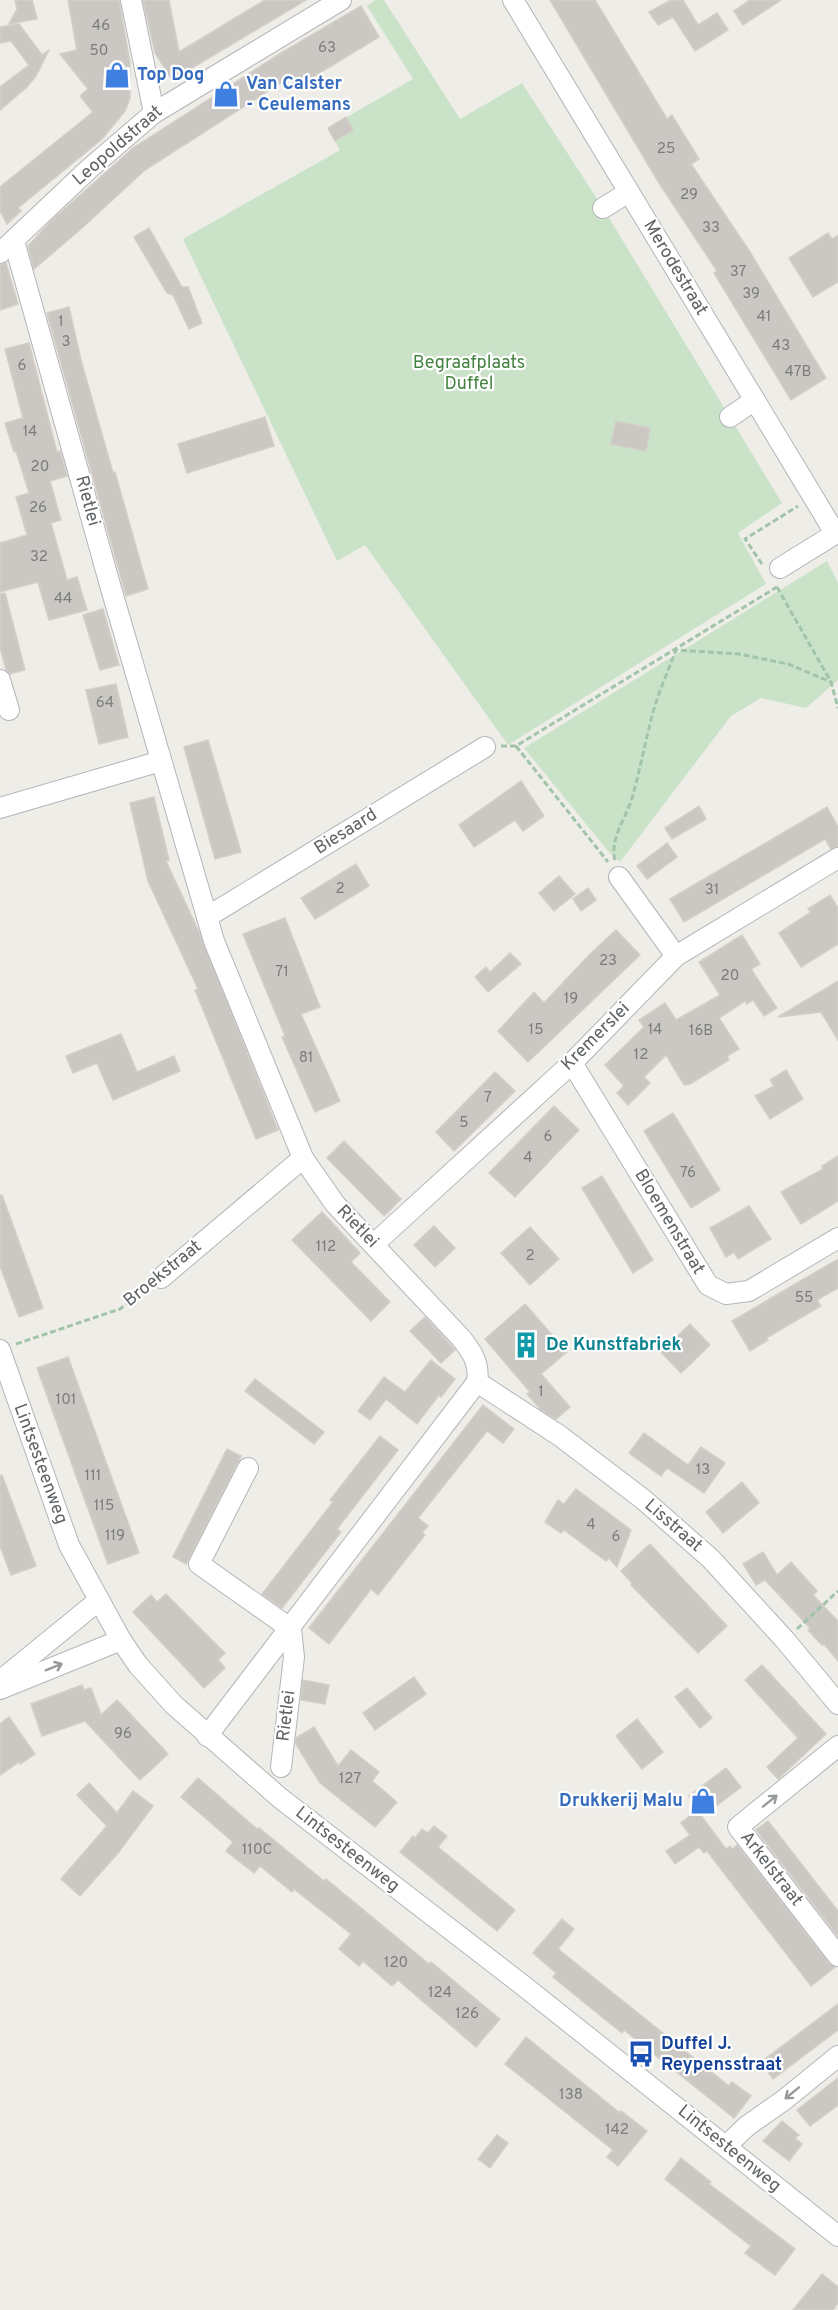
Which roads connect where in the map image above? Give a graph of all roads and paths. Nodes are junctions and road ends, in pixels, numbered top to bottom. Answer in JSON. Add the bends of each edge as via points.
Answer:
{"nodes":[{"id":1,"x":131,"y":0,"type":"edge"},
{"id":2,"x":341,"y":0,"type":"edge"},
{"id":3,"x":513,"y":0,"type":"edge"},
{"id":4,"x":154,"y":113,"type":"junction"},
{"id":5,"x":629,"y":192,"type":"junction"},
{"id":6,"x":603,"y":208,"type":"dead end"},
{"id":7,"x":7,"y":247,"type":"edge"},
{"id":8,"x":755,"y":400,"type":"junction"},
{"id":9,"x":730,"y":417,"type":"dead end"},
{"id":10,"x":813,"y":497,"type":"junction"},
{"id":11,"x":837,"y":532,"type":"edge"},
{"id":12,"x":774,"y":574,"type":"junction"},
{"id":13,"x":676,"y":650,"type":"junction"},
{"id":14,"x":0,"y":680,"type":"edge"},
{"id":15,"x":831,"y":681,"type":"junction"},
{"id":16,"x":838,"y":708,"type":"edge"},
{"id":17,"x":9,"y":710,"type":"dead end"},
{"id":18,"x":516,"y":746,"type":"junction"},
{"id":19,"x":485,"y":747,"type":"joint"},
{"id":20,"x":161,"y":761,"type":"junction"},
{"id":21,"x":0,"y":808,"type":"edge"},
{"id":22,"x":838,"y":858,"type":"edge"},
{"id":23,"x":619,"y":877,"type":"junction"},
{"id":24,"x":207,"y":917,"type":"junction"},
{"id":25,"x":676,"y":956,"type":"junction"},
{"id":26,"x":572,"y":1063,"type":"junction"},
{"id":27,"x":303,"y":1158,"type":"junction"},
{"id":28,"x":838,"y":1238,"type":"edge"},
{"id":29,"x":374,"y":1244,"type":"junction"},
{"id":30,"x":160,"y":1278,"type":"joint"},
{"id":31,"x":5,"y":1348,"type":"edge"},
{"id":32,"x":477,"y":1382,"type":"junction"},
{"id":33,"x":248,"y":1468,"type":"dead end"},
{"id":34,"x":838,"y":1592,"type":"edge"},
{"id":35,"x":98,"y":1601,"type":"junction"},
{"id":36,"x":291,"y":1629,"type":"junction"},
{"id":37,"x":121,"y":1640,"type":"junction"},
{"id":38,"x":784,"y":1640,"type":"junction"},
{"id":39,"x":0,"y":1681,"type":"edge"},
{"id":40,"x":0,"y":1689,"type":"edge"},
{"id":41,"x":838,"y":1704,"type":"edge"},
{"id":42,"x":207,"y":1736,"type":"junction"},
{"id":43,"x":838,"y":1746,"type":"edge"},
{"id":44,"x":281,"y":1767,"type":"dead end"},
{"id":45,"x":838,"y":1956,"type":"edge"},
{"id":46,"x":838,"y":2056,"type":"edge"},
{"id":47,"x":726,"y":2146,"type":"junction"},
{"id":48,"x":838,"y":2236,"type":"edge"}],
"edges":[{"from":1,"to":4,"type":"street"},
{"from":2,"to":4,"type":"street","name":"Leopoldstraat"},
{"from":3,"to":5,"type":"street","name":"Merodestraat"},
{"from":4,"to":7,"type":"street","name":"Leopoldstraat"},
{"from":5,"to":6,"type":"street"},
{"from":5,"to":8,"type":"street","name":"Merodestraat"},
{"from":7,"to":20,"type":"street","name":"Rietlei"},
{"from":8,"to":9,"type":"street"},
{"from":8,"to":10,"type":"street","name":"Merodestraat"},
{"from":10,"to":11,"type":"street","name":"Merodestraat"},
{"from":10,"to":12,"type":"path","via":[[745,539]]},
{"from":11,"to":12,"type":"street"},
{"from":12,"to":13,"type":"path"},
{"from":12,"to":15,"type":"path"},
{"from":13,"to":15,"type":"path","via":[[739,654],[788,664]]},
{"from":13,"to":18,"type":"path"},
{"from":13,"to":23,"type":"path","via":[[652,715],[631,802],[616,838],[613,854]]},
{"from":14,"to":17,"type":"street"},
{"from":15,"to":16,"type":"path"},
{"from":18,"to":19,"type":"path"},
{"from":18,"to":23,"type":"path"},
{"from":19,"to":24,"type":"street","name":"Biesaard"},
{"from":20,"to":21,"type":"street"},
{"from":20,"to":24,"type":"street","name":"Rietlei"},
{"from":22,"to":25,"type":"street","name":"Kremerslei"},
{"from":23,"to":25,"type":"street"},
{"from":24,"to":27,"type":"street","name":"Rietlei"},
{"from":25,"to":26,"type":"street","name":"Kremerslei"},
{"from":26,"to":28,"type":"street","name":"Bloemenstraat","via":[[708,1285],[726,1294],[749,1291]]},
{"from":26,"to":29,"type":"street","name":"Kremerslei"},
{"from":27,"to":29,"type":"street","name":"Rietlei","via":[[335,1204]]},
{"from":27,"to":30,"type":"street","name":"Broekstraat"},
{"from":29,"to":32,"type":"street","name":"Rietlei","via":[[474,1355],[479,1370]]},
{"from":30,"to":31,"type":"path","name":"Broekstraat","via":[[120,1309]]},
{"from":31,"to":35,"type":"street","name":"Lintsesteenweg","via":[[69,1545]]},
{"from":32,"to":36,"type":"street"},
{"from":32,"to":38,"type":"street","name":"Lisstraat","via":[[560,1436],[644,1500],[711,1559]]},
{"from":33,"to":36,"type":"street","via":[[200,1564]]},
{"from":34,"to":38,"type":"path"},
{"from":35,"to":37,"type":"street","name":"Lintsesteenweg"},
{"from":35,"to":39,"type":"street"},
{"from":36,"to":42,"type":"street"},
{"from":36,"to":44,"type":"street","name":"Rietlei","via":[[294,1657]]},
{"from":40,"to":37,"type":"street","one_way":true},
{"from":37,"to":42,"type":"street","name":"Lintsesteenweg","via":[[138,1665]]},
{"from":38,"to":41,"type":"street","name":"Lisstraat"},
{"from":42,"to":47,"type":"street","name":"Lintsesteenweg","via":[[280,1798]]},
{"from":45,"to":43,"type":"street","name":"Arkelstraat","one_way":true,"via":[[738,1827]]},
{"from":46,"to":47,"type":"street","one_way":true},
{"from":47,"to":48,"type":"street","name":"Lintsesteenweg"}]}
